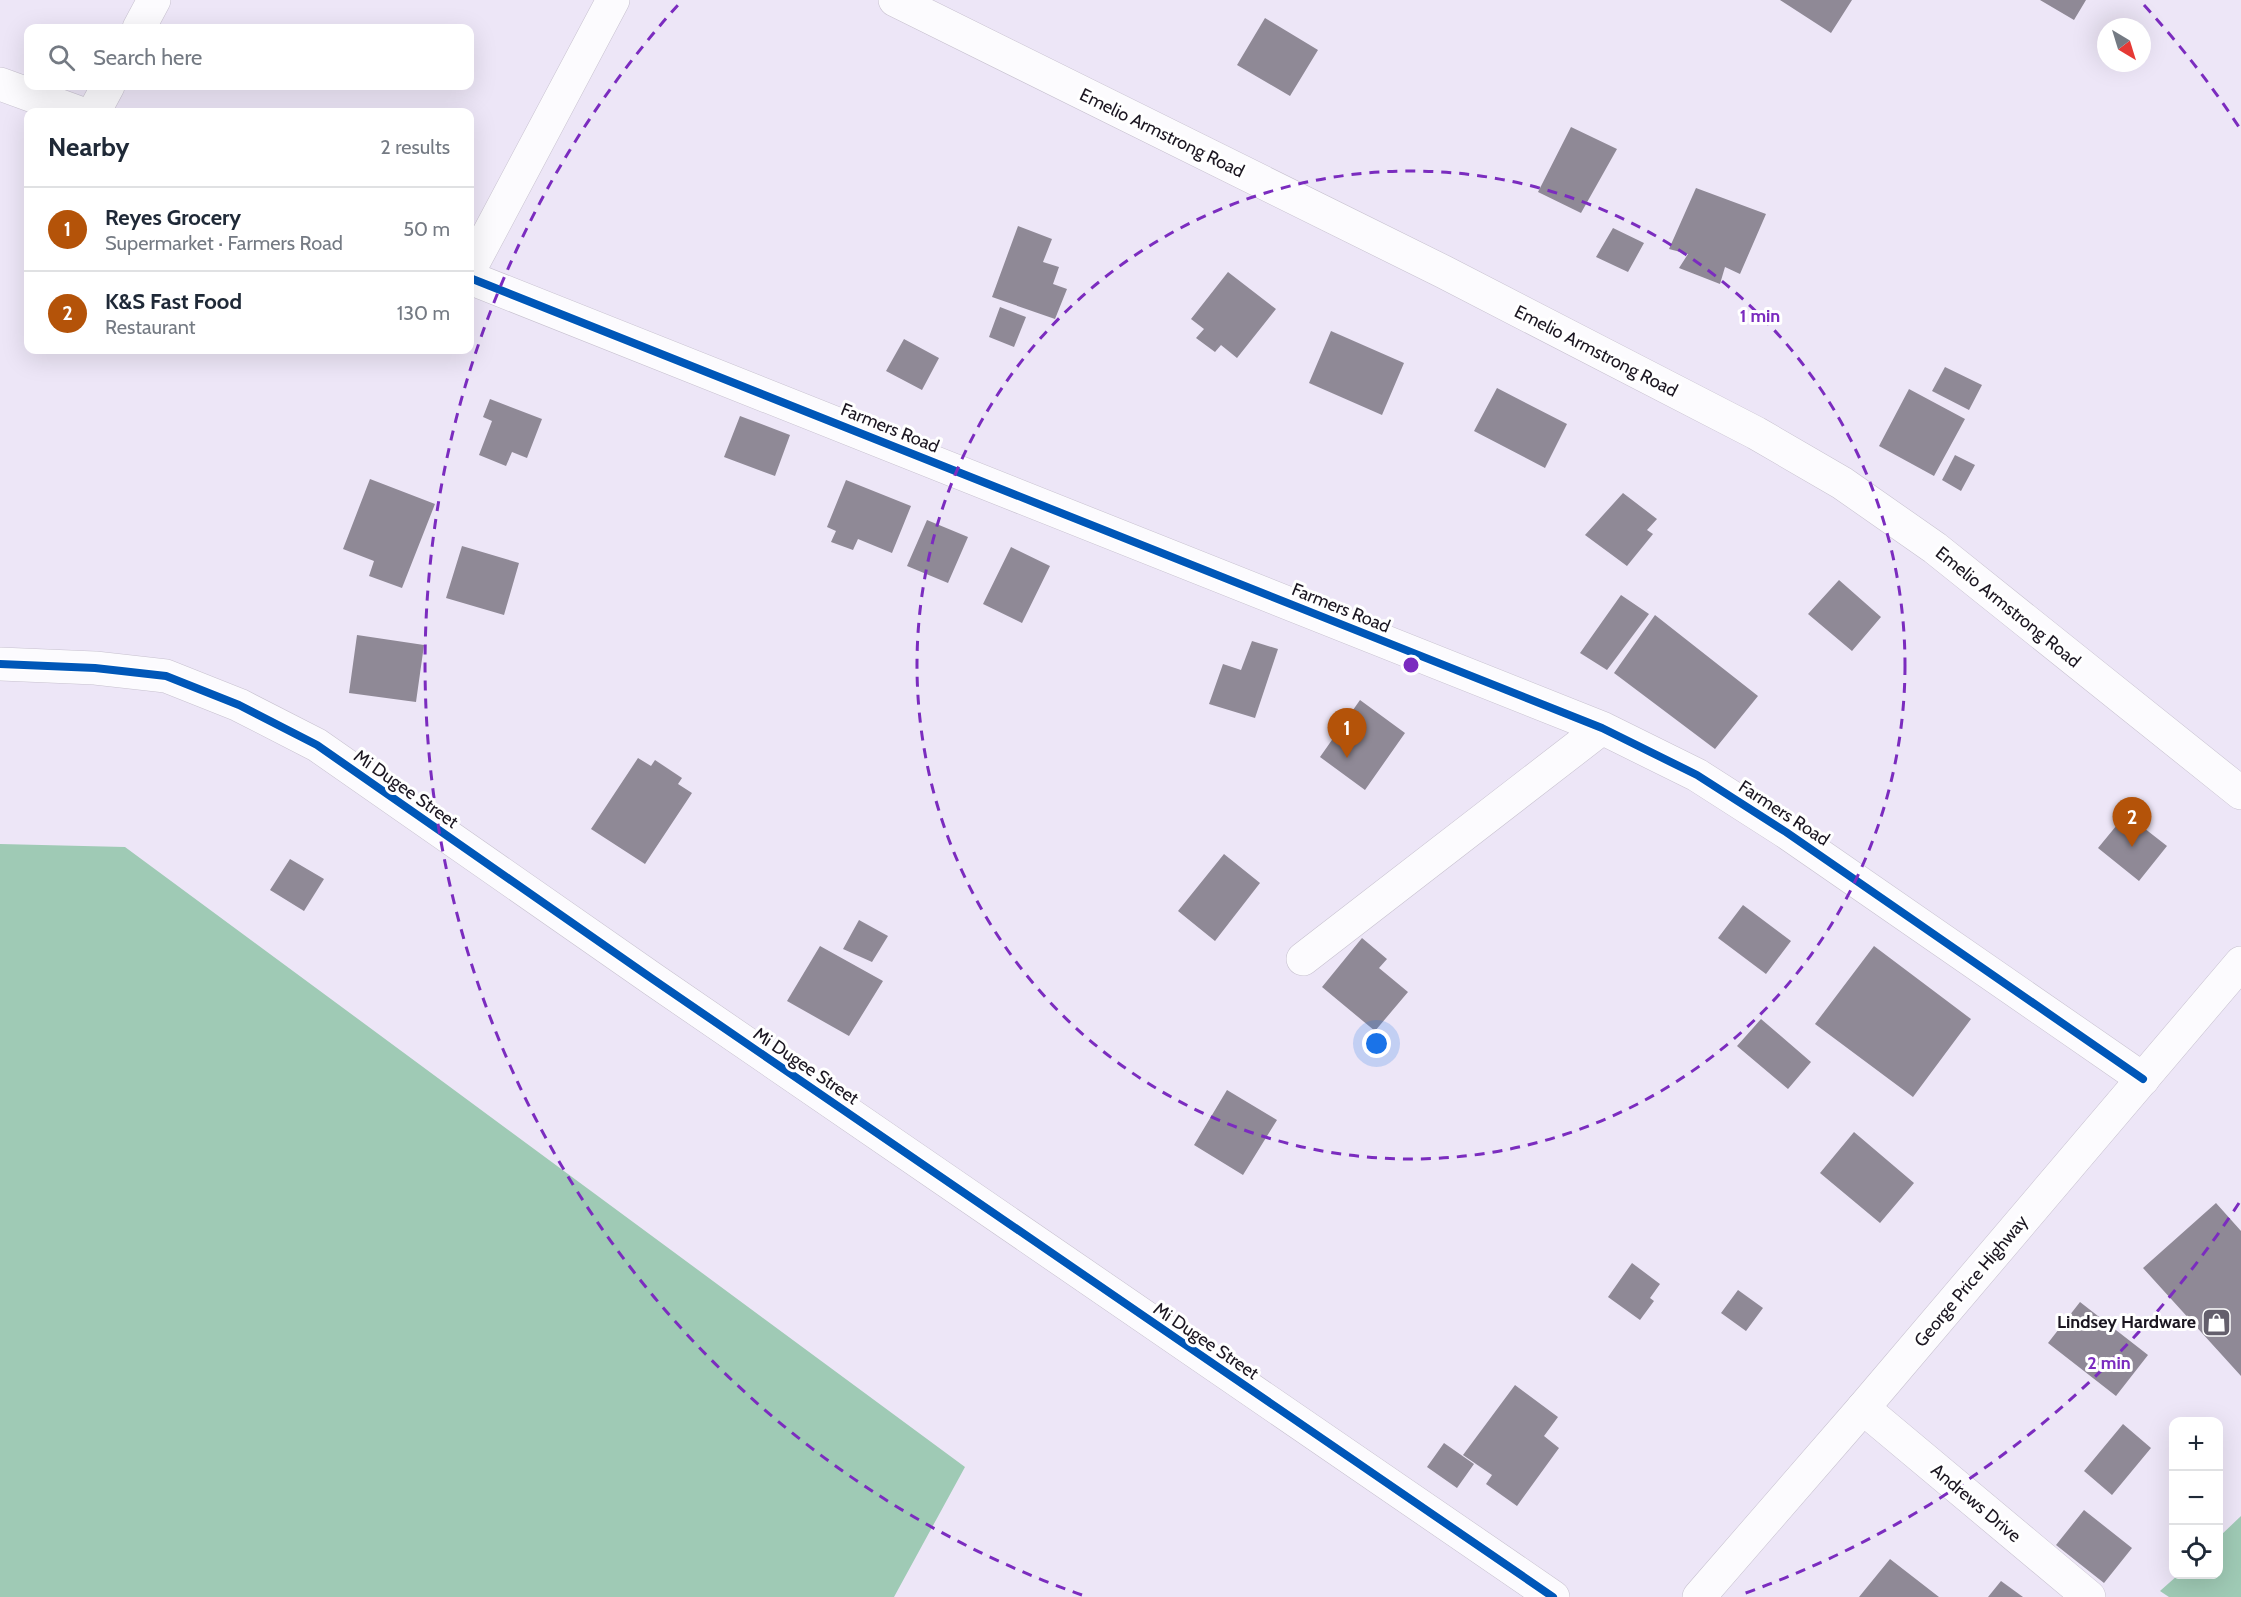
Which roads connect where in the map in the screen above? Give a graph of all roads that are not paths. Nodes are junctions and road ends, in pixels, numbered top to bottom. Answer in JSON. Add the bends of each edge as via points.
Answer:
{"nodes":[{"id":1,"x":154,"y":0,"type":"edge"},
{"id":2,"x":614,"y":0,"type":"edge"},
{"id":3,"x":895,"y":0,"type":"edge"},
{"id":4,"x":141,"y":24,"type":"edge"},
{"id":5,"x":0,"y":84,"type":"edge"},
{"id":6,"x":106,"y":90,"type":"edge"},
{"id":7,"x":66,"y":108,"type":"edge"},
{"id":8,"x":96,"y":108,"type":"edge"},
{"id":9,"x":474,"y":262,"type":"edge"},
{"id":10,"x":474,"y":280,"type":"edge"},
{"id":11,"x":0,"y":664,"type":"edge"},
{"id":12,"x":1602,"y":728,"type":"junction"},
{"id":13,"x":2241,"y":793,"type":"edge"},
{"id":14,"x":1303,"y":959,"type":"dead end"},
{"id":15,"x":2241,"y":963,"type":"edge"},
{"id":16,"x":2143,"y":1079,"type":"junction"},
{"id":17,"x":1863,"y":1408,"type":"junction"},
{"id":18,"x":1553,"y":1597,"type":"edge"},
{"id":19,"x":1699,"y":1597,"type":"edge"},
{"id":20,"x":2089,"y":1597,"type":"edge"}],
"edges":[{"from":1,"to":4,"type":"main road"},
{"from":2,"to":9,"type":"main road"},
{"from":3,"to":13,"type":"main road","name":"Emelio Armstrong Road","via":[[1454,278],[1756,433],[1842,483],[1935,548]]},
{"from":5,"to":7,"type":"main road"},
{"from":6,"to":8,"type":"main road"},
{"from":10,"to":12,"type":"main road","name":"Farmers Road"},
{"from":11,"to":18,"type":"main road","name":"Mi Dugee Street","via":[[166,676],[239,705],[317,744]]},
{"from":12,"to":14,"type":"main road"},
{"from":12,"to":16,"type":"main road","name":"Farmers Road","via":[[1697,775],[1786,832]]},
{"from":15,"to":16,"type":"main road","name":"George Price Highway"},
{"from":16,"to":17,"type":"main road","name":"George Price Highway"},
{"from":17,"to":19,"type":"main road","name":"George Price Highway"},
{"from":17,"to":20,"type":"main road","name":"Andrews Drive"}]}
